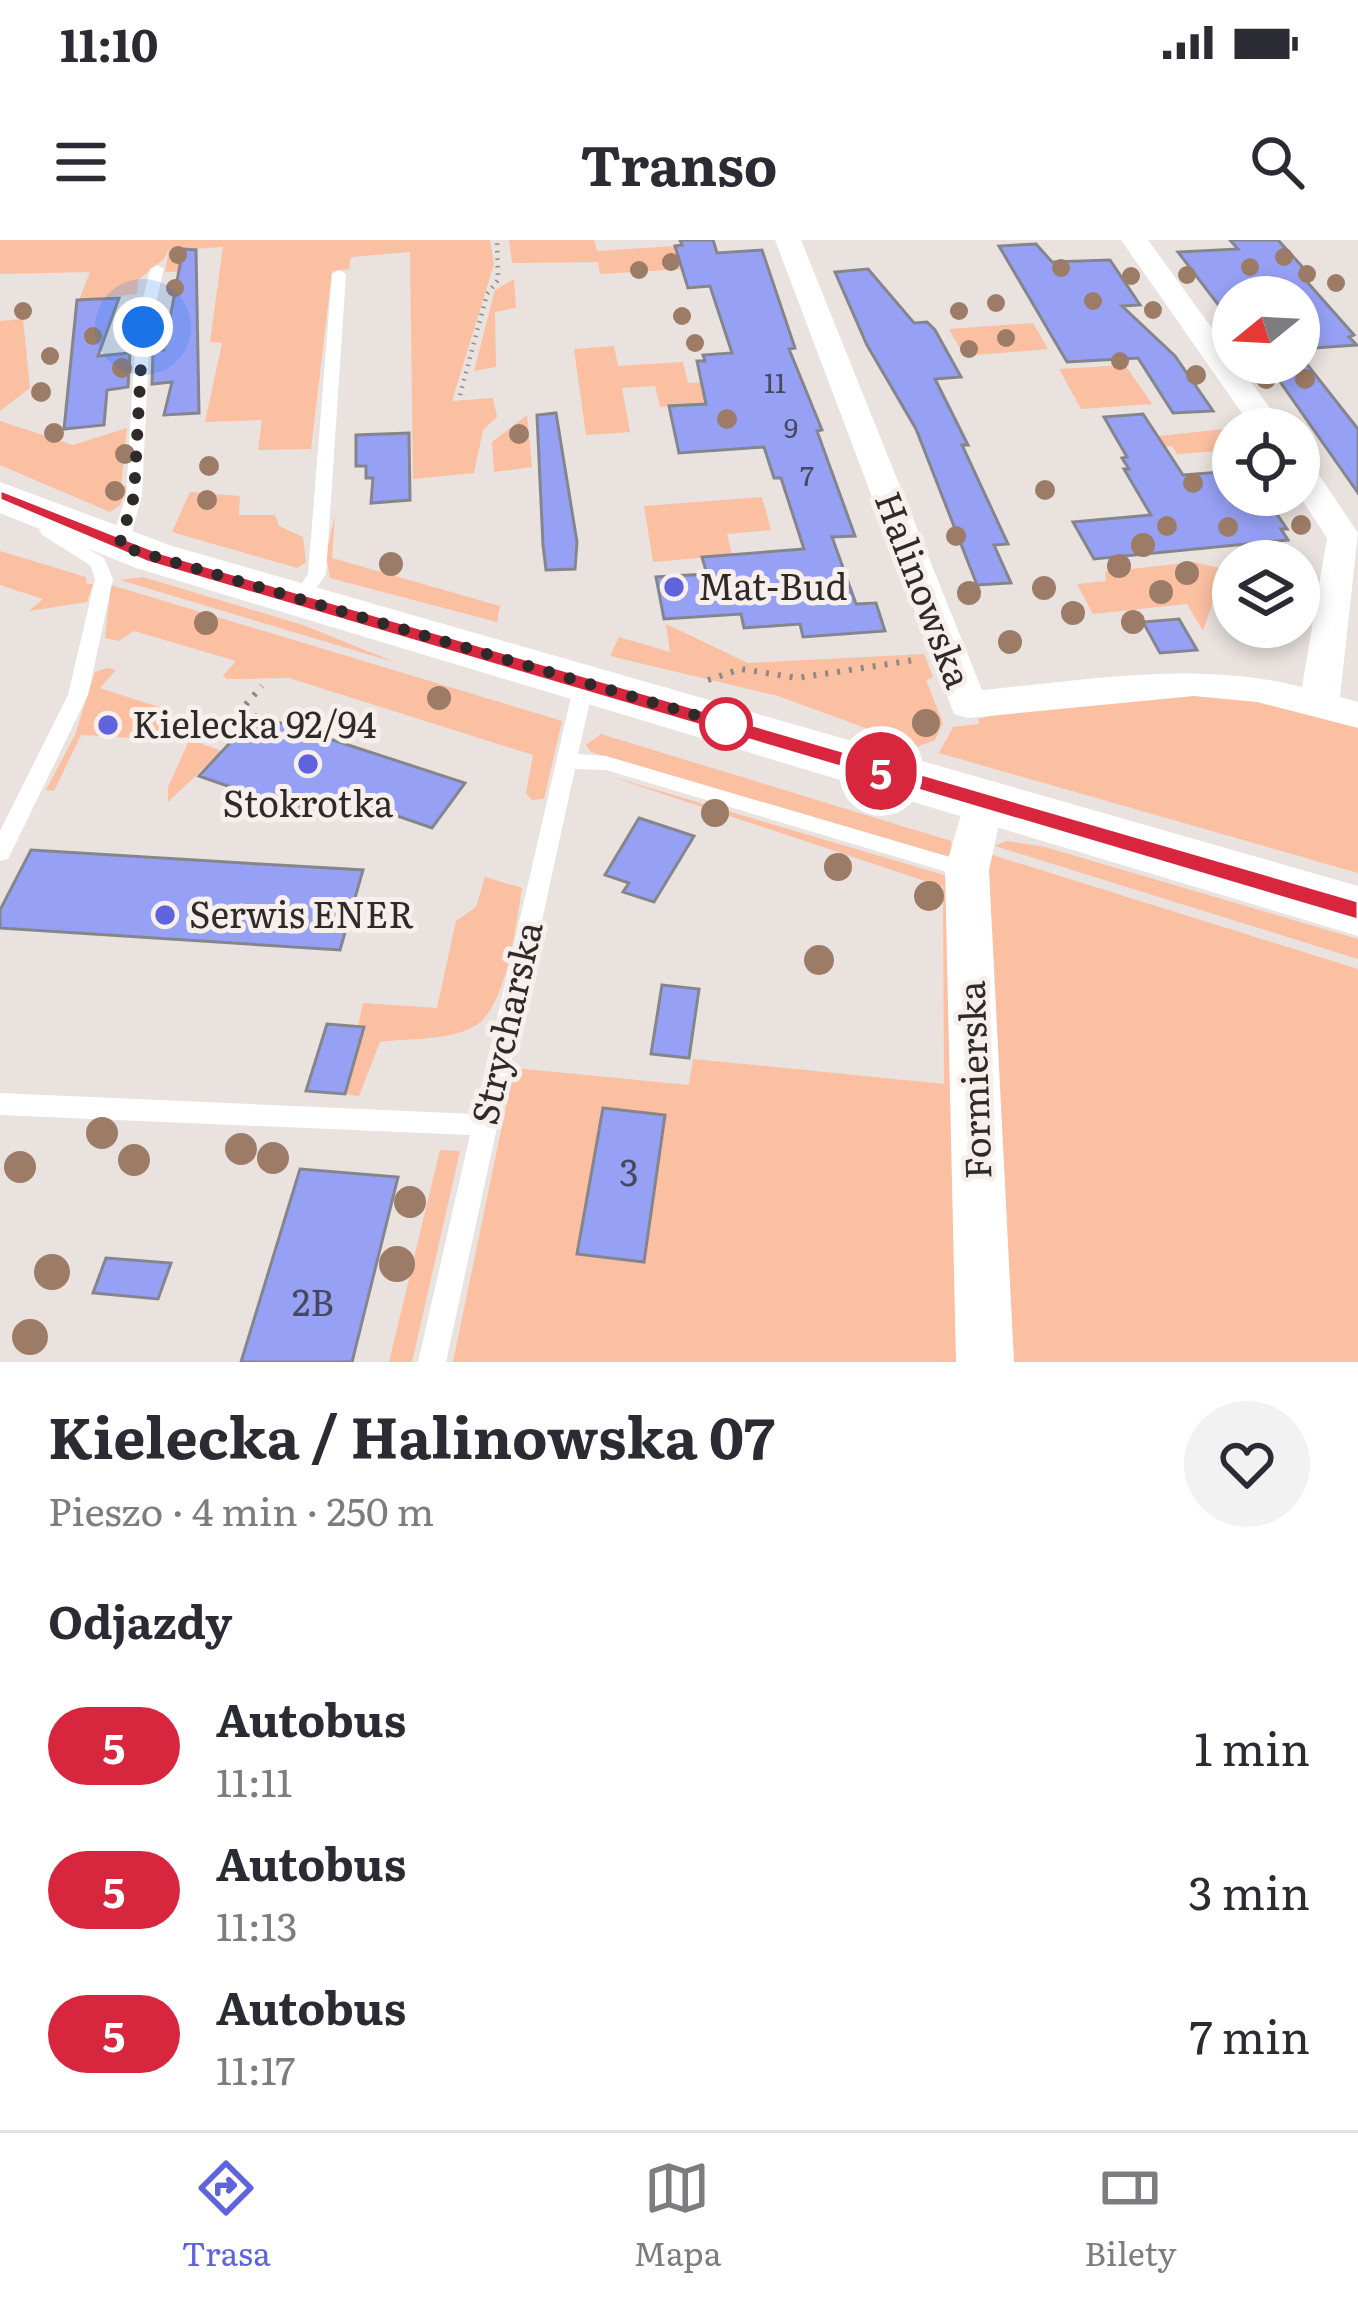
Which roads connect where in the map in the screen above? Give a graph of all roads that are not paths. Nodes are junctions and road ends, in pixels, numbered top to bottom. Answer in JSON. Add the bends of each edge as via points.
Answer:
{"nodes":[{"id":1,"x":788,"y":240,"type":"edge"},
{"id":2,"x":1135,"y":240,"type":"edge"},
{"id":3,"x":158,"y":269,"type":"dead end"},
{"id":4,"x":339,"y":274,"type":"dead end"},
{"id":5,"x":1254,"y":408,"type":"edge"},
{"id":6,"x":1320,"y":493,"type":"edge"},
{"id":7,"x":0,"y":496,"type":"edge"},
{"id":8,"x":1348,"y":524,"type":"edge"},
{"id":9,"x":24,"y":526,"type":"edge"},
{"id":10,"x":126,"y":561,"type":"junction"},
{"id":11,"x":299,"y":600,"type":"junction"},
{"id":12,"x":584,"y":683,"type":"junction"},
{"id":13,"x":1319,"y":705,"type":"junction"},
{"id":14,"x":1358,"y":715,"type":"edge"},
{"id":15,"x":567,"y":761,"type":"junction"},
{"id":16,"x":983,"y":801,"type":"junction"},
{"id":17,"x":0,"y":853,"type":"edge"},
{"id":18,"x":967,"y":870,"type":"junction"},
{"id":19,"x":1358,"y":910,"type":"edge"},
{"id":20,"x":0,"y":1104,"type":"edge"},
{"id":21,"x":484,"y":1125,"type":"junction"},
{"id":22,"x":433,"y":1362,"type":"edge"},
{"id":23,"x":986,"y":1362,"type":"edge"}],
"edges":[{"from":1,"to":13,"type":"street","name":"Halinowska","via":[[968,705],[1194,683]]},
{"from":2,"to":5,"type":"street"},
{"from":3,"to":10,"type":"lane","via":[[143,327]]},
{"from":4,"to":11,"type":"lane","via":[[316,574]]},
{"from":6,"to":8,"type":"street"},
{"from":7,"to":10,"type":"main road"},
{"from":8,"to":13,"type":"street"},
{"from":9,"to":10,"type":"main road"},
{"from":10,"to":11,"type":"main road"},
{"from":10,"to":17,"type":"lane","via":[[78,695]]},
{"from":11,"to":12,"type":"main road"},
{"from":12,"to":15,"type":"lane","name":"Strycharska"},
{"from":12,"to":16,"type":"main road"},
{"from":13,"to":14,"type":"street","name":"Halinowska"},
{"from":15,"to":18,"type":"lane","via":[[606,763]]},
{"from":15,"to":21,"type":"lane","name":"Strycharska"},
{"from":16,"to":18,"type":"street","name":"Formierska"},
{"from":16,"to":19,"type":"main road"},
{"from":18,"to":23,"type":"street","name":"Formierska"},
{"from":20,"to":21,"type":"lane"},
{"from":21,"to":22,"type":"lane","name":"Strycharska"}]}
